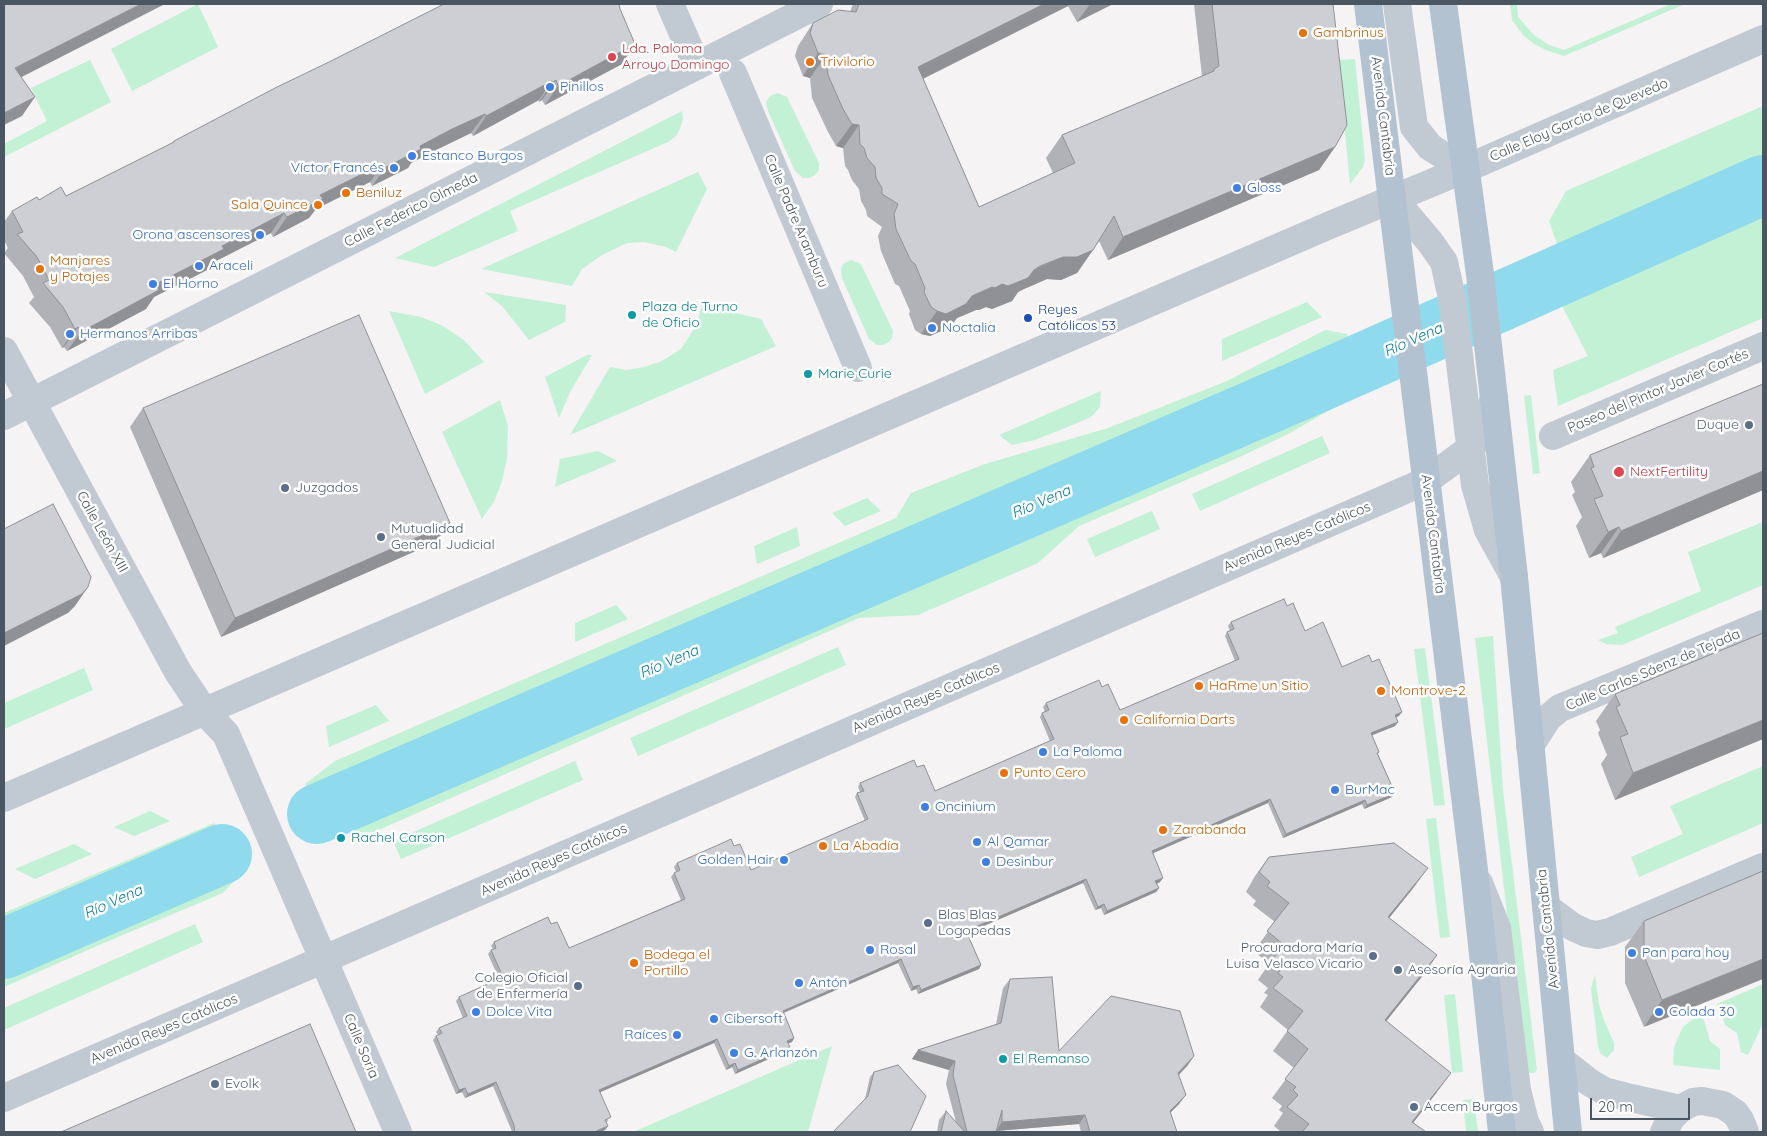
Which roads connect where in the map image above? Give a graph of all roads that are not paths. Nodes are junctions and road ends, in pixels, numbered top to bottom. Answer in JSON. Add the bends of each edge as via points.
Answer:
{"nodes":[{"id":1,"x":670,"y":4,"type":"edge"},
{"id":2,"x":819,"y":4,"type":"edge"},
{"id":3,"x":1368,"y":4,"type":"edge"},
{"id":4,"x":1397,"y":4,"type":"edge"},
{"id":5,"x":1443,"y":4,"type":"edge"},
{"id":6,"x":1763,"y":40,"type":"edge"},
{"id":7,"x":697,"y":66,"type":"junction"},
{"id":8,"x":732,"y":73,"type":"dead end"},
{"id":9,"x":1465,"y":169,"type":"junction"},
{"id":10,"x":1393,"y":198,"type":"junction"},
{"id":11,"x":1763,"y":346,"type":"edge"},
{"id":12,"x":4,"y":351,"type":"edge"},
{"id":13,"x":858,"y":368,"type":"dead end"},
{"id":14,"x":1494,"y":398,"type":"junction"},
{"id":15,"x":32,"y":402,"type":"junction"},
{"id":16,"x":4,"y":416,"type":"edge"},
{"id":17,"x":1553,"y":436,"type":"dead end"},
{"id":18,"x":1472,"y":447,"type":"junction"},
{"id":19,"x":1426,"y":481,"type":"junction"},
{"id":20,"x":1514,"y":577,"type":"junction"},
{"id":21,"x":1763,"y":624,"type":"edge"},
{"id":22,"x":204,"y":711,"type":"junction"},
{"id":23,"x":1530,"y":746,"type":"junction"},
{"id":24,"x":4,"y":798,"type":"edge"},
{"id":25,"x":1763,"y":867,"type":"edge"},
{"id":26,"x":1474,"y":870,"type":"junction"},
{"id":27,"x":1546,"y":907,"type":"junction"},
{"id":28,"x":324,"y":960,"type":"junction"},
{"id":29,"x":1561,"y":1060,"type":"junction"},
{"id":30,"x":4,"y":1098,"type":"edge"},
{"id":31,"x":1680,"y":1109,"type":"junction"},
{"id":32,"x":1763,"y":1120,"type":"edge"},
{"id":33,"x":1740,"y":1123,"type":"edge"},
{"id":34,"x":398,"y":1132,"type":"edge"},
{"id":35,"x":1502,"y":1132,"type":"edge"},
{"id":36,"x":1530,"y":1132,"type":"edge"},
{"id":37,"x":1568,"y":1132,"type":"edge"},
{"id":38,"x":1664,"y":1132,"type":"edge"}],
"edges":[{"from":1,"to":7,"type":"street"},
{"from":2,"to":7,"type":"street","name":"Calle Federico Olmeda"},
{"from":3,"to":10,"type":"main road","name":"Avenida Cantabria"},
{"from":4,"to":9,"type":"street","name":"Avenida Cantabria","via":[[1414,127],[1430,147]]},
{"from":5,"to":9,"type":"main road","name":"Avenida Cantabria"},
{"from":6,"to":9,"type":"street","name":"Calle Eloy García de Quevedo"},
{"from":7,"to":15,"type":"street","name":"Calle Federico Olmeda"},
{"from":8,"to":13,"type":"street","name":"Calle Padre Aramburu"},
{"from":9,"to":10,"type":"street","name":"Calle Eloy García de Quevedo"},
{"from":9,"to":14,"type":"main road","name":"Avenida Cantabria"},
{"from":10,"to":18,"type":"street","name":"Avenida Cantabria","via":[[1444,262]]},
{"from":10,"to":19,"type":"main road","name":"Avenida Cantabria"},
{"from":10,"to":22,"type":"street"},
{"from":11,"to":17,"type":"street","name":"Paseo del Pintor Javier Cortés"},
{"from":12,"to":15,"type":"street","name":"Calle León XIII"},
{"from":14,"to":18,"type":"street","name":"Avenida Reyes Católicos","via":[[1486,424]]},
{"from":14,"to":20,"type":"main road","name":"Avenida Cantabria"},
{"from":15,"to":16,"type":"street","name":"Calle Federico Olmeda"},
{"from":15,"to":22,"type":"street","name":"Calle León XIII","via":[[174,665]]},
{"from":18,"to":19,"type":"street","name":"Avenida Reyes Católicos"},
{"from":18,"to":20,"type":"street","name":"Avenida Cantabria","via":[[1475,485],[1488,530]]},
{"from":19,"to":26,"type":"main road","name":"Avenida Cantabria"},
{"from":19,"to":28,"type":"street","name":"Avenida Reyes Católicos"},
{"from":20,"to":23,"type":"main road","name":"Avenida Cantabria"},
{"from":21,"to":23,"type":"street","name":"Calle Carlos Sáenz de Tejada","via":[[1560,708],[1548,718]]},
{"from":22,"to":24,"type":"street"},
{"from":22,"to":28,"type":"street","via":[[226,734]]},
{"from":23,"to":27,"type":"main road","name":"Avenida Cantabria"},
{"from":25,"to":27,"type":"street","via":[[1597,935],[1573,927]]},
{"from":26,"to":35,"type":"main road","name":"Avenida Cantabria"},
{"from":26,"to":36,"type":"street","name":"Avenida Cantabria","via":[[1497,928],[1517,1090]]},
{"from":27,"to":29,"type":"main road","name":"Avenida Cantabria"},
{"from":28,"to":30,"type":"street","name":"Avenida Reyes Católicos"},
{"from":28,"to":34,"type":"street","name":"Calle Soria"},
{"from":29,"to":31,"type":"street","via":[[1604,1091]]},
{"from":29,"to":37,"type":"main road","name":"Avenida Cantabria"},
{"from":31,"to":33,"type":"street","via":[[1693,1102],[1709,1101],[1723,1105]]},
{"from":31,"to":38,"type":"street"},
{"from":32,"to":33,"type":"street"}]}
